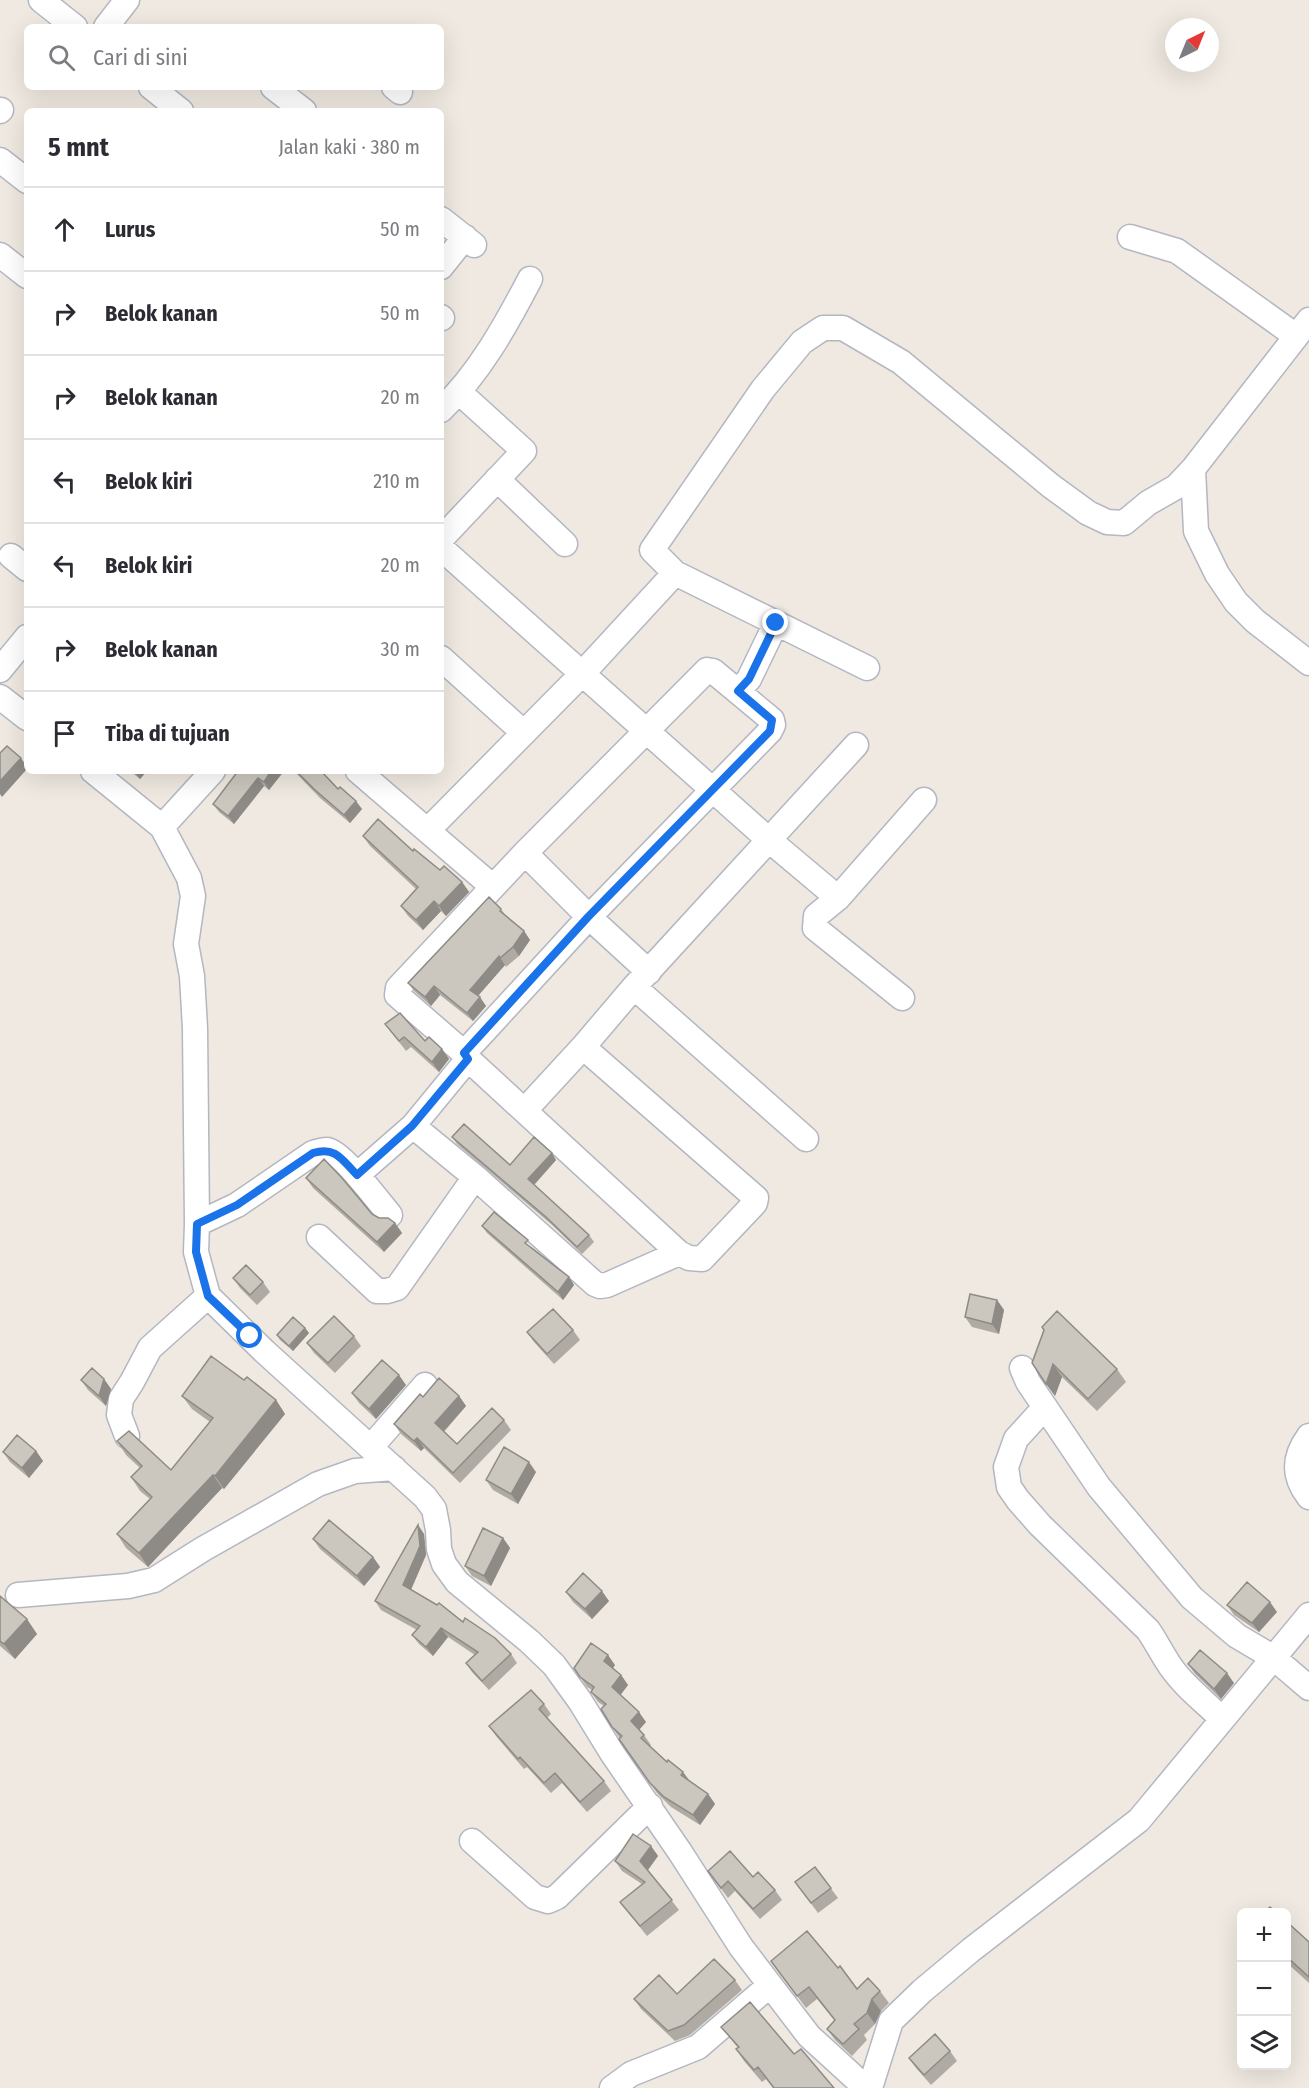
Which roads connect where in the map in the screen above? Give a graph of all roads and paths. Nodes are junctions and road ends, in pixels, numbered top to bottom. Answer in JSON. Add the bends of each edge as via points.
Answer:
{"nodes":[{"id":1,"x":41,"y":0,"type":"edge"},
{"id":2,"x":128,"y":0,"type":"edge"},
{"id":3,"x":71,"y":24,"type":"edge"},
{"id":4,"x":108,"y":24,"type":"edge"},
{"id":5,"x":155,"y":90,"type":"edge"},
{"id":6,"x":281,"y":90,"type":"edge"},
{"id":7,"x":177,"y":108,"type":"edge"},
{"id":8,"x":301,"y":108,"type":"edge"},
{"id":9,"x":0,"y":159,"type":"edge"},
{"id":10,"x":24,"y":179,"type":"edge"},
{"id":11,"x":444,"y":221,"type":"edge"},
{"id":12,"x":1130,"y":237,"type":"dead end"},
{"id":13,"x":0,"y":255,"type":"edge"},
{"id":14,"x":444,"y":264,"type":"edge"},
{"id":15,"x":24,"y":274,"type":"edge"},
{"id":16,"x":530,"y":279,"type":"dead end"},
{"id":17,"x":1303,"y":328,"type":"edge"},
{"id":18,"x":459,"y":392,"type":"junction"},
{"id":19,"x":444,"y":407,"type":"edge"},
{"id":20,"x":1193,"y":469,"type":"junction"},
{"id":21,"x":497,"y":479,"type":"junction"},
{"id":22,"x":444,"y":536,"type":"edge"},
{"id":23,"x":565,"y":543,"type":"dead end"},
{"id":24,"x":444,"y":551,"type":"edge"},
{"id":25,"x":675,"y":573,"type":"junction"},
{"id":26,"x":776,"y":623,"type":"junction"},
{"id":27,"x":24,"y":641,"type":"edge"},
{"id":28,"x":444,"y":663,"type":"edge"},
{"id":29,"x":1309,"y":663,"type":"edge"},
{"id":30,"x":867,"y":668,"type":"dead end"},
{"id":31,"x":0,"y":670,"type":"edge"},
{"id":32,"x":581,"y":675,"type":"junction"},
{"id":33,"x":738,"y":691,"type":"junction"},
{"id":34,"x":0,"y":697,"type":"edge"},
{"id":35,"x":24,"y":716,"type":"edge"},
{"id":36,"x":646,"y":731,"type":"junction"},
{"id":37,"x":524,"y":733,"type":"junction"},
{"id":38,"x":856,"y":745,"type":"dead end"},
{"id":39,"x":97,"y":774,"type":"edge"},
{"id":40,"x":210,"y":774,"type":"edge"},
{"id":41,"x":362,"y":774,"type":"edge"},
{"id":42,"x":713,"y":789,"type":"junction"},
{"id":43,"x":924,"y":800,"type":"dead end"},
{"id":44,"x":162,"y":827,"type":"junction"},
{"id":45,"x":428,"y":830,"type":"junction"},
{"id":46,"x":769,"y":840,"type":"junction"},
{"id":47,"x":525,"y":854,"type":"junction"},
{"id":48,"x":494,"y":887,"type":"junction"},
{"id":49,"x":838,"y":898,"type":"junction"},
{"id":50,"x":588,"y":917,"type":"junction"},
{"id":51,"x":641,"y":980,"type":"junction"},
{"id":52,"x":902,"y":998,"type":"dead end"},
{"id":53,"x":583,"y":1047,"type":"junction"},
{"id":54,"x":466,"y":1056,"type":"junction"},
{"id":55,"x":525,"y":1110,"type":"junction"},
{"id":56,"x":412,"y":1126,"type":"junction"},
{"id":57,"x":806,"y":1139,"type":"dead end"},
{"id":58,"x":357,"y":1175,"type":"junction"},
{"id":59,"x":476,"y":1176,"type":"junction"},
{"id":60,"x":390,"y":1215,"type":"dead end"},
{"id":61,"x":197,"y":1224,"type":"junction"},
{"id":62,"x":319,"y":1237,"type":"dead end"},
{"id":63,"x":679,"y":1253,"type":"junction"},
{"id":64,"x":208,"y":1296,"type":"junction"},
{"id":65,"x":1022,"y":1368,"type":"dead end"},
{"id":66,"x":425,"y":1385,"type":"dead end"},
{"id":67,"x":1045,"y":1407,"type":"junction"},
{"id":68,"x":127,"y":1436,"type":"edge"},
{"id":69,"x":1309,"y":1436,"type":"edge"},
{"id":70,"x":371,"y":1447,"type":"junction"},
{"id":71,"x":394,"y":1468,"type":"junction"},
{"id":72,"x":1309,"y":1497,"type":"edge"},
{"id":73,"x":18,"y":1595,"type":"dead end"},
{"id":74,"x":1309,"y":1615,"type":"edge"},
{"id":75,"x":1274,"y":1658,"type":"junction"},
{"id":76,"x":1309,"y":1688,"type":"edge"},
{"id":77,"x":1222,"y":1719,"type":"junction"},
{"id":78,"x":650,"y":1806,"type":"junction"},
{"id":79,"x":472,"y":1841,"type":"dead end"},
{"id":80,"x":770,"y":1985,"type":"junction"},
{"id":81,"x":612,"y":2088,"type":"edge"},
{"id":82,"x":868,"y":2088,"type":"edge"}],
"edges":[{"from":1,"to":3,"type":"street"},
{"from":2,"to":4,"type":"street"},
{"from":5,"to":7,"type":"street"},
{"from":6,"to":8,"type":"street"},
{"from":9,"to":10,"type":"street"},
{"from":11,"to":14,"type":"street","via":[[469,241]]},
{"from":12,"to":17,"type":"street","via":[[1177,251]]},
{"from":13,"to":15,"type":"street"},
{"from":16,"to":18,"type":"street","via":[[508,320]]},
{"from":17,"to":20,"type":"street"},
{"from":18,"to":19,"type":"street"},
{"from":18,"to":21,"type":"street","via":[[524,451]]},
{"from":20,"to":25,"type":"street","via":[[1176,487],[1124,523],[1107,522],[1051,486],[901,362],[843,328],[823,328],[802,342],[763,389],[652,550]]},
{"from":20,"to":29,"type":"street","via":[[1196,531],[1217,574],[1255,621]]},
{"from":21,"to":22,"type":"street"},
{"from":21,"to":23,"type":"street"},
{"from":24,"to":32,"type":"street"},
{"from":25,"to":26,"type":"street"},
{"from":25,"to":32,"type":"street"},
{"from":26,"to":30,"type":"street"},
{"from":26,"to":33,"type":"street","via":[[749,679]]},
{"from":27,"to":31,"type":"street"},
{"from":28,"to":37,"type":"street"},
{"from":32,"to":36,"type":"street"},
{"from":32,"to":37,"type":"street"},
{"from":33,"to":36,"type":"street","via":[[713,670],[707,670]]},
{"from":33,"to":42,"type":"street","via":[[773,725]]},
{"from":34,"to":35,"type":"street"},
{"from":36,"to":42,"type":"street"},
{"from":36,"to":47,"type":"street"},
{"from":37,"to":45,"type":"street"},
{"from":38,"to":46,"type":"street"},
{"from":39,"to":44,"type":"street"},
{"from":40,"to":44,"type":"street"},
{"from":41,"to":45,"type":"street"},
{"from":42,"to":46,"type":"street"},
{"from":42,"to":50,"type":"street"},
{"from":43,"to":49,"type":"street"},
{"from":44,"to":61,"type":"street","via":[[189,878],[193,896],[186,944],[195,1028]]},
{"from":45,"to":48,"type":"street"},
{"from":46,"to":49,"type":"street"},
{"from":46,"to":51,"type":"street"},
{"from":47,"to":48,"type":"street"},
{"from":47,"to":50,"type":"street"},
{"from":48,"to":54,"type":"street","via":[[397,992],[399,999]]},
{"from":49,"to":52,"type":"street","via":[[816,916],[815,928]]},
{"from":50,"to":51,"type":"street"},
{"from":50,"to":54,"type":"street"},
{"from":51,"to":53,"type":"street"},
{"from":51,"to":57,"type":"street"},
{"from":53,"to":55,"type":"street"},
{"from":53,"to":63,"type":"street","via":[[756,1198],[702,1259]]},
{"from":54,"to":55,"type":"street"},
{"from":54,"to":56,"type":"street"},
{"from":55,"to":63,"type":"street"},
{"from":56,"to":58,"type":"street"},
{"from":56,"to":59,"type":"street"},
{"from":58,"to":60,"type":"street"},
{"from":58,"to":61,"type":"street","via":[[326,1149],[313,1153],[237,1205]]},
{"from":59,"to":62,"type":"street","via":[[397,1288],[377,1291]]},
{"from":59,"to":63,"type":"street","via":[[594,1284],[600,1286]]},
{"from":61,"to":64,"type":"street","via":[[196,1252]]},
{"from":64,"to":68,"type":"street","via":[[150,1348],[121,1399],[119,1415]]},
{"from":64,"to":70,"type":"street"},
{"from":65,"to":67,"type":"street"},
{"from":66,"to":70,"type":"street"},
{"from":67,"to":75,"type":"street","via":[[1099,1487],[1192,1599],[1237,1636]]},
{"from":67,"to":77,"type":"street","via":[[1016,1439],[1006,1467],[1009,1487],[1040,1525],[1148,1629],[1179,1677]]},
{"from":69,"to":72,"type":"street","via":[[1296,1462],[1300,1485]]},
{"from":70,"to":71,"type":"street"},
{"from":71,"to":73,"type":"street","via":[[355,1471],[318,1484],[154,1580],[128,1586]]},
{"from":71,"to":78,"type":"street","via":[[434,1509],[439,1549],[456,1582],[554,1665]]},
{"from":74,"to":75,"type":"street"},
{"from":75,"to":76,"type":"street"},
{"from":75,"to":77,"type":"street"},
{"from":77,"to":82,"type":"street","via":[[1139,1820],[971,1950],[891,2021]]},
{"from":78,"to":79,"type":"street","via":[[557,1897],[548,1901],[535,1897]]},
{"from":78,"to":80,"type":"street"},
{"from":80,"to":81,"type":"street","via":[[698,2047],[631,2074]]},
{"from":80,"to":82,"type":"street","via":[[809,2036]]}]}
